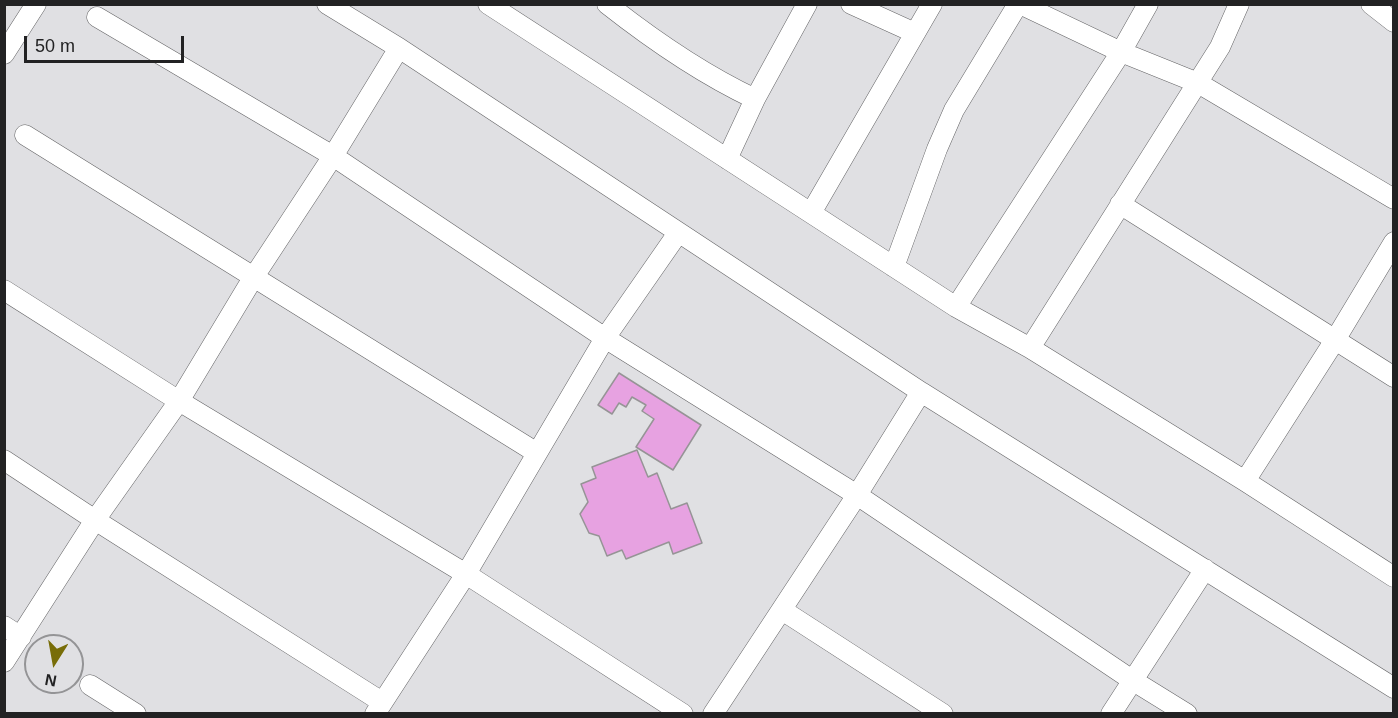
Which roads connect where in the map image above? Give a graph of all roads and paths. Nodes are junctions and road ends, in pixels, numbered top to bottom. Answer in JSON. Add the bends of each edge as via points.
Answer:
{"nodes":[{"id":1,"x":36,"y":4,"type":"edge"},
{"id":2,"x":327,"y":4,"type":"edge"},
{"id":3,"x":488,"y":4,"type":"edge"},
{"id":4,"x":607,"y":4,"type":"edge"},
{"id":5,"x":807,"y":4,"type":"edge"},
{"id":6,"x":850,"y":4,"type":"edge"},
{"id":7,"x":932,"y":4,"type":"edge"},
{"id":8,"x":1019,"y":4,"type":"edge"},
{"id":9,"x":1148,"y":4,"type":"edge"},
{"id":10,"x":1239,"y":4,"type":"edge"},
{"id":11,"x":1371,"y":4,"type":"edge"},
{"id":12,"x":97,"y":17,"type":"dead end"},
{"id":13,"x":1394,"y":22,"type":"edge"},
{"id":14,"x":915,"y":33,"type":"junction"},
{"id":15,"x":399,"y":48,"type":"junction"},
{"id":16,"x":1120,"y":52,"type":"junction"},
{"id":17,"x":4,"y":54,"type":"edge"},
{"id":18,"x":1198,"y":83,"type":"junction"},
{"id":19,"x":755,"y":99,"type":"junction"},
{"id":20,"x":25,"y":135,"type":"dead end"},
{"id":21,"x":333,"y":156,"type":"junction"},
{"id":22,"x":727,"y":159,"type":"junction"},
{"id":23,"x":1394,"y":199,"type":"edge"},
{"id":24,"x":1120,"y":204,"type":"junction"},
{"id":25,"x":811,"y":213,"type":"junction"},
{"id":26,"x":678,"y":232,"type":"junction"},
{"id":27,"x":1394,"y":242,"type":"edge"},
{"id":28,"x":894,"y":267,"type":"junction"},
{"id":29,"x":253,"y":278,"type":"junction"},
{"id":30,"x":4,"y":290,"type":"edge"},
{"id":31,"x":956,"y":307,"type":"junction"},
{"id":32,"x":605,"y":338,"type":"junction"},
{"id":33,"x":1335,"y":340,"type":"junction"},
{"id":34,"x":1030,"y":348,"type":"junction"},
{"id":35,"x":1394,"y":377,"type":"edge"},
{"id":36,"x":921,"y":392,"type":"junction"},
{"id":37,"x":179,"y":401,"type":"junction"},
{"id":38,"x":537,"y":453,"type":"junction"},
{"id":39,"x":4,"y":460,"type":"edge"},
{"id":40,"x":1245,"y":481,"type":"junction"},
{"id":41,"x":857,"y":495,"type":"junction"},
{"id":42,"x":95,"y":520,"type":"junction"},
{"id":43,"x":1205,"y":569,"type":"junction"},
{"id":44,"x":466,"y":574,"type":"junction"},
{"id":45,"x":1394,"y":577,"type":"edge"},
{"id":46,"x":782,"y":610,"type":"junction"},
{"id":47,"x":13,"y":632,"type":"edge"},
{"id":48,"x":4,"y":662,"type":"edge"},
{"id":49,"x":1132,"y":680,"type":"junction"},
{"id":50,"x":90,"y":685,"type":"dead end"},
{"id":51,"x":1394,"y":688,"type":"edge"},
{"id":52,"x":379,"y":708,"type":"edge"},
{"id":53,"x":136,"y":714,"type":"edge"},
{"id":54,"x":683,"y":714,"type":"edge"},
{"id":55,"x":713,"y":714,"type":"edge"},
{"id":56,"x":943,"y":714,"type":"edge"},
{"id":57,"x":1111,"y":714,"type":"edge"},
{"id":58,"x":1187,"y":714,"type":"edge"}],
"edges":[{"from":1,"to":17,"type":"street"},
{"from":2,"to":15,"type":"street"},
{"from":3,"to":22,"type":"street"},
{"from":4,"to":19,"type":"street","via":[[692,65]]},
{"from":5,"to":19,"type":"street"},
{"from":6,"to":14,"type":"street"},
{"from":7,"to":14,"type":"street"},
{"from":8,"to":16,"type":"street"},
{"from":8,"to":28,"type":"street","via":[[954,110]]},
{"from":9,"to":16,"type":"street"},
{"from":10,"to":18,"type":"street"},
{"from":11,"to":13,"type":"street"},
{"from":12,"to":21,"type":"street"},
{"from":14,"to":25,"type":"street"},
{"from":15,"to":21,"type":"street"},
{"from":15,"to":26,"type":"street"},
{"from":16,"to":18,"type":"street"},
{"from":16,"to":31,"type":"street"},
{"from":18,"to":23,"type":"street"},
{"from":18,"to":24,"type":"street"},
{"from":19,"to":22,"type":"street"},
{"from":20,"to":29,"type":"street"},
{"from":21,"to":29,"type":"street"},
{"from":21,"to":32,"type":"street"},
{"from":22,"to":25,"type":"street"},
{"from":24,"to":33,"type":"street"},
{"from":24,"to":34,"type":"street"},
{"from":25,"to":28,"type":"street"},
{"from":26,"to":32,"type":"street"},
{"from":26,"to":36,"type":"street"},
{"from":27,"to":33,"type":"street"},
{"from":28,"to":31,"type":"street"},
{"from":29,"to":37,"type":"street"},
{"from":29,"to":38,"type":"street"},
{"from":30,"to":37,"type":"street"},
{"from":31,"to":34,"type":"street"},
{"from":32,"to":38,"type":"street"},
{"from":32,"to":41,"type":"street"},
{"from":33,"to":35,"type":"street"},
{"from":33,"to":40,"type":"street"},
{"from":34,"to":40,"type":"street"},
{"from":36,"to":41,"type":"street"},
{"from":36,"to":43,"type":"street"},
{"from":37,"to":42,"type":"street"},
{"from":37,"to":44,"type":"street"},
{"from":38,"to":44,"type":"street"},
{"from":39,"to":42,"type":"street"},
{"from":40,"to":45,"type":"street"},
{"from":41,"to":46,"type":"street"},
{"from":41,"to":49,"type":"street"},
{"from":42,"to":47,"type":"street"},
{"from":42,"to":52,"type":"street"},
{"from":43,"to":49,"type":"street"},
{"from":43,"to":51,"type":"street"},
{"from":44,"to":52,"type":"street"},
{"from":44,"to":54,"type":"street"},
{"from":46,"to":55,"type":"street"},
{"from":46,"to":56,"type":"street"},
{"from":47,"to":48,"type":"street"},
{"from":49,"to":57,"type":"street"},
{"from":49,"to":58,"type":"street"},
{"from":50,"to":53,"type":"street"}]}
